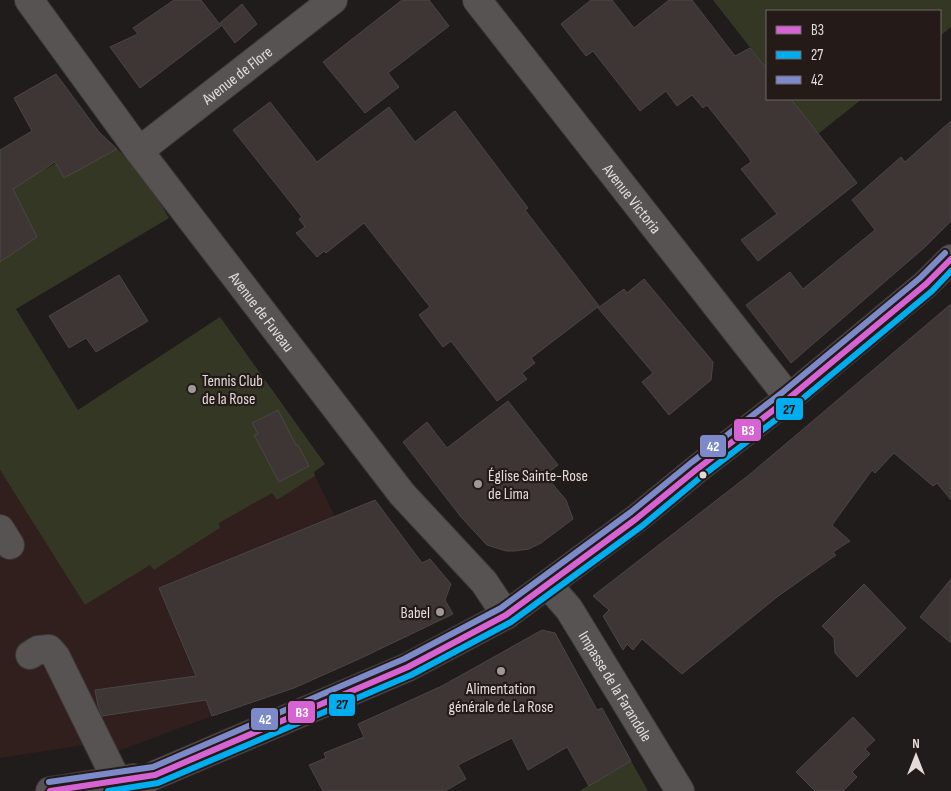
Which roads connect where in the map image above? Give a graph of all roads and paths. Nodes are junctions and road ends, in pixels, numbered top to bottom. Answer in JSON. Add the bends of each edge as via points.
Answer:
{"nodes":[{"id":1,"x":29,"y":0,"type":"edge"},
{"id":2,"x":334,"y":0,"type":"edge"},
{"id":3,"x":477,"y":0,"type":"edge"},
{"id":4,"x":139,"y":151,"type":"junction"},
{"id":5,"x":951,"y":259,"type":"edge"},
{"id":6,"x":789,"y":398,"type":"junction"},
{"id":7,"x":548,"y":585,"type":"junction"},
{"id":8,"x":506,"y":615,"type":"junction"},
{"id":9,"x":30,"y":655,"type":"dead end"},
{"id":10,"x":120,"y":786,"type":"edge"},
{"id":11,"x":50,"y":791,"type":"edge"},
{"id":12,"x":680,"y":791,"type":"edge"}],
"edges":[{"from":1,"to":4,"type":"street","name":"Avenue de Fuveau"},
{"from":2,"to":4,"type":"street","name":"Avenue de Flore"},
{"from":3,"to":6,"type":"street","name":"Avenue Victoria"},
{"from":4,"to":8,"type":"street","name":"Avenue de Fuveau","via":[[402,494],[484,582]]},
{"from":5,"to":6,"type":"street","via":[[926,284]]},
{"from":6,"to":7,"type":"street"},
{"from":7,"to":8,"type":"street"},
{"from":7,"to":12,"type":"street","name":"Impasse de la Farandole","via":[[570,609]]},
{"from":8,"to":10,"type":"street","via":[[408,667]]},
{"from":9,"to":10,"type":"street","via":[[49,649],[56,657]]},
{"from":10,"to":11,"type":"street"}]}
